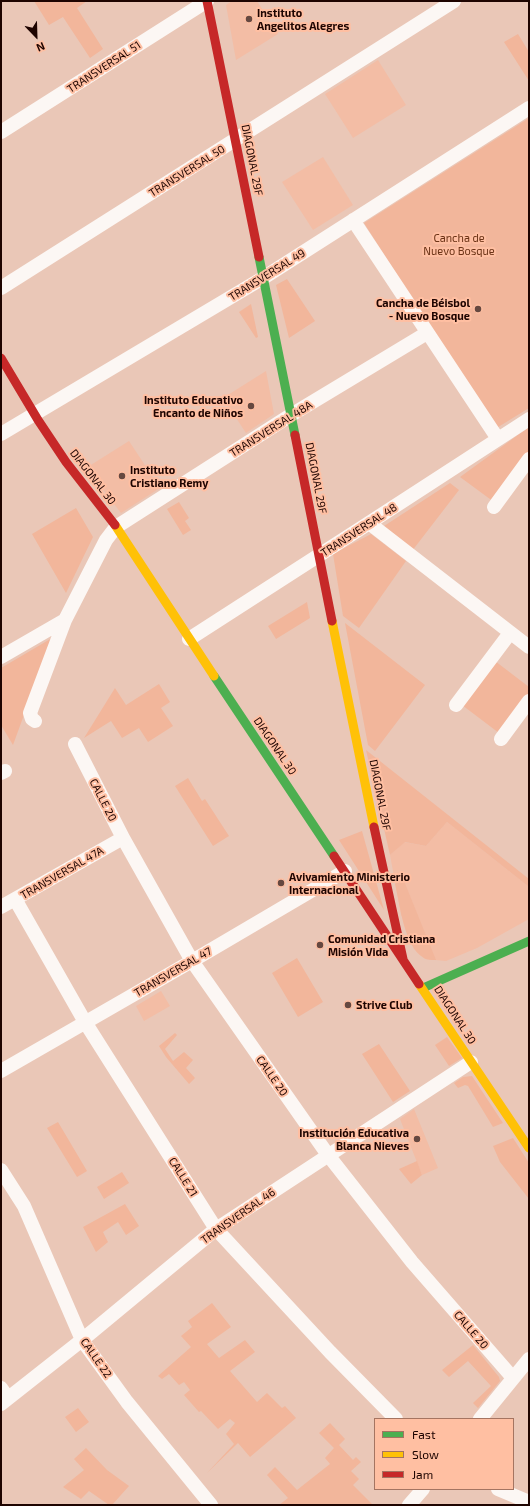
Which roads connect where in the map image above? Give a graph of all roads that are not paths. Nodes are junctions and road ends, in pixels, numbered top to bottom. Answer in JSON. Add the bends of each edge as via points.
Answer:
{"nodes":[{"id":1,"x":207,"y":1,"type":"edge"},
{"id":2,"x":454,"y":1,"type":"edge"},
{"id":3,"x":529,"y":108,"type":"edge"},
{"id":4,"x":1,"y":132,"type":"edge"},
{"id":5,"x":236,"y":140,"type":"junction"},
{"id":6,"x":353,"y":220,"type":"junction"},
{"id":7,"x":264,"y":278,"type":"junction"},
{"id":8,"x":1,"y":288,"type":"edge"},
{"id":9,"x":427,"y":332,"type":"junction"},
{"id":10,"x":1,"y":358,"type":"edge"},
{"id":11,"x":34,"y":414,"type":"junction"},
{"id":12,"x":291,"y":415,"type":"junction"},
{"id":13,"x":529,"y":419,"type":"edge"},
{"id":14,"x":1,"y":434,"type":"edge"},
{"id":15,"x":498,"y":439,"type":"junction"},
{"id":16,"x":529,"y":459,"type":"edge"},
{"id":17,"x":494,"y":507,"type":"dead end"},
{"id":18,"x":369,"y":523,"type":"junction"},
{"id":19,"x":116,"y":527,"type":"junction"},
{"id":20,"x":320,"y":555,"type":"junction"},
{"id":21,"x":65,"y":620,"type":"junction"},
{"id":22,"x":510,"y":633,"type":"junction"},
{"id":23,"x":189,"y":639,"type":"junction"},
{"id":24,"x":529,"y":647,"type":"edge"},
{"id":25,"x":1,"y":657,"type":"edge"},
{"id":26,"x":529,"y":701,"type":"edge"},
{"id":27,"x":456,"y":705,"type":"dead end"},
{"id":28,"x":35,"y":721,"type":"dead end"},
{"id":29,"x":501,"y":739,"type":"dead end"},
{"id":30,"x":75,"y":744,"type":"dead end"},
{"id":31,"x":123,"y":838,"type":"junction"},
{"id":32,"x":344,"y":871,"type":"junction"},
{"id":33,"x":15,"y":899,"type":"junction"},
{"id":34,"x":1,"y":907,"type":"edge"},
{"id":35,"x":529,"y":941,"type":"edge"},
{"id":36,"x":403,"y":958,"type":"junction"},
{"id":37,"x":192,"y":961,"type":"junction"},
{"id":38,"x":423,"y":988,"type":"junction"},
{"id":39,"x":84,"y":1022,"type":"junction"},
{"id":40,"x":471,"y":1062,"type":"junction"},
{"id":41,"x":1,"y":1071,"type":"edge"},
{"id":42,"x":529,"y":1148,"type":"edge"},
{"id":43,"x":328,"y":1155,"type":"junction"},
{"id":44,"x":1,"y":1170,"type":"edge"},
{"id":45,"x":216,"y":1229,"type":"junction"},
{"id":46,"x":82,"y":1340,"type":"junction"},
{"id":47,"x":529,"y":1360,"type":"edge"},
{"id":48,"x":512,"y":1378,"type":"junction"},
{"id":49,"x":3,"y":1397,"type":"edge"},
{"id":50,"x":395,"y":1418,"type":"edge"},
{"id":51,"x":481,"y":1418,"type":"edge"},
{"id":52,"x":422,"y":1490,"type":"edge"},
{"id":53,"x":500,"y":1490,"type":"edge"},
{"id":54,"x":529,"y":1502,"type":"edge"},
{"id":55,"x":211,"y":1505,"type":"edge"},
{"id":56,"x":410,"y":1505,"type":"edge"}],
"edges":[{"from":1,"to":4,"type":"street","name":"TRANSVERSAL 51"},
{"from":1,"to":5,"type":"street","name":"DIAGONAL 29F"},
{"from":2,"to":5,"type":"street","name":"TRANSVERSAL 50"},
{"from":3,"to":6,"type":"street","name":"TRANSVERSAL 49"},
{"from":5,"to":7,"type":"street","name":"DIAGONAL 29F"},
{"from":5,"to":8,"type":"street","name":"TRANSVERSAL 50"},
{"from":6,"to":7,"type":"street","name":"TRANSVERSAL 49"},
{"from":6,"to":9,"type":"street"},
{"from":7,"to":11,"type":"street","name":"TRANSVERSAL 49"},
{"from":7,"to":12,"type":"street","name":"DIAGONAL 29F"},
{"from":9,"to":12,"type":"street","name":"TRANSVERSAL 48A"},
{"from":9,"to":15,"type":"street"},
{"from":10,"to":11,"type":"street","name":"DIAGONAL 30"},
{"from":11,"to":14,"type":"street","name":"TRANSVERSAL 49"},
{"from":11,"to":19,"type":"street","name":"DIAGONAL 30","via":[[66,462]]},
{"from":12,"to":19,"type":"street","name":"TRANSVERSAL 48A"},
{"from":12,"to":20,"type":"street","name":"DIAGONAL 29F"},
{"from":13,"to":15,"type":"street","name":"TRANSVERSAL 48"},
{"from":15,"to":18,"type":"street","name":"TRANSVERSAL 48"},
{"from":16,"to":17,"type":"street"},
{"from":18,"to":20,"type":"street","name":"TRANSVERSAL 48"},
{"from":18,"to":22,"type":"street"},
{"from":19,"to":21,"type":"street","via":[[106,540]]},
{"from":19,"to":23,"type":"street","name":"DIAGONAL 30"},
{"from":20,"to":23,"type":"street","name":"TRANSVERSAL 48"},
{"from":20,"to":36,"type":"street","name":"DIAGONAL 29F","via":[[386,886]]},
{"from":21,"to":25,"type":"street"},
{"from":21,"to":28,"type":"street","via":[[30,713]]},
{"from":22,"to":24,"type":"street"},
{"from":22,"to":27,"type":"street"},
{"from":23,"to":32,"type":"street","name":"DIAGONAL 30"},
{"from":26,"to":29,"type":"street"},
{"from":30,"to":31,"type":"street","name":"CALLE 20"},
{"from":31,"to":33,"type":"street","name":"TRANSVERSAL 47A"},
{"from":31,"to":37,"type":"street","name":"CALLE 20"},
{"from":32,"to":36,"type":"street","name":"DIAGONAL 30"},
{"from":32,"to":37,"type":"street","name":"TRANSVERSAL 47"},
{"from":33,"to":34,"type":"street","name":"TRANSVERSAL 47A"},
{"from":33,"to":39,"type":"street","name":"CALLE 21"},
{"from":35,"to":38,"type":"street"},
{"from":36,"to":38,"type":"street","name":"DIAGONAL 30"},
{"from":37,"to":39,"type":"street","name":"TRANSVERSAL 47"},
{"from":37,"to":43,"type":"street","name":"CALLE 20"},
{"from":38,"to":40,"type":"street","name":"DIAGONAL 30"},
{"from":39,"to":41,"type":"street","name":"TRANSVERSAL 47"},
{"from":39,"to":45,"type":"street","name":"CALLE 21"},
{"from":40,"to":42,"type":"street","name":"DIAGONAL 30"},
{"from":40,"to":43,"type":"street","name":"TRANSVERSAL 46"},
{"from":43,"to":45,"type":"street","name":"TRANSVERSAL 46"},
{"from":43,"to":48,"type":"street","name":"CALLE 20","via":[[412,1262]]},
{"from":44,"to":46,"type":"street","name":"CALLE 22","via":[[24,1206]]},
{"from":45,"to":46,"type":"street","name":"TRANSVERSAL 46"},
{"from":45,"to":50,"type":"street","name":"CALLE 21"},
{"from":46,"to":49,"type":"street","name":"TRANSVERSAL 46"},
{"from":46,"to":55,"type":"street","name":"CALLE 22","via":[[127,1402]]},
{"from":47,"to":48,"type":"street"},
{"from":48,"to":51,"type":"street"},
{"from":52,"to":56,"type":"street"},
{"from":53,"to":54,"type":"street"}]}
